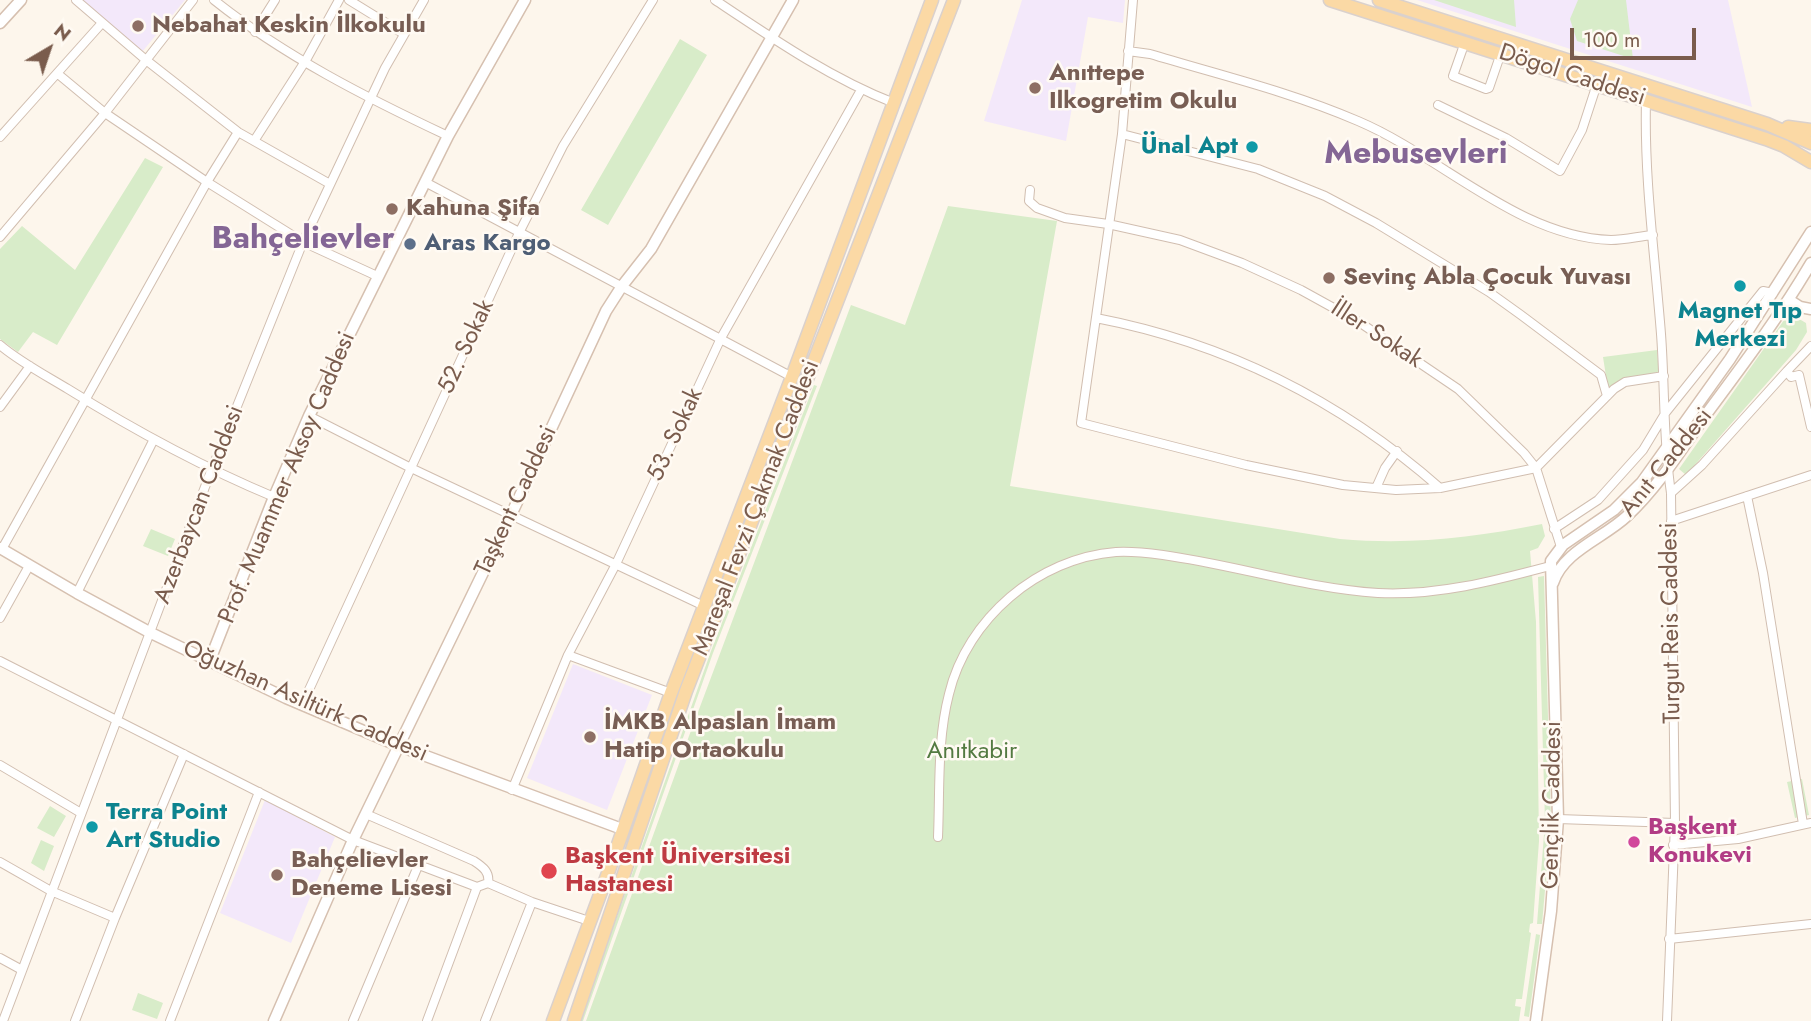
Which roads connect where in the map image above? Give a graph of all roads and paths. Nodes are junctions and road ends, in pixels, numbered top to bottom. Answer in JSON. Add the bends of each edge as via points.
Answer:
{"nodes":[{"id":1,"x":22,"y":0,"type":"edge"},
{"id":2,"x":76,"y":0,"type":"edge"},
{"id":3,"x":193,"y":0,"type":"edge"},
{"id":4,"x":214,"y":0,"type":"edge"},
{"id":5,"x":275,"y":0,"type":"edge"},
{"id":6,"x":339,"y":0,"type":"edge"},
{"id":7,"x":349,"y":0,"type":"edge"},
{"id":8,"x":424,"y":0,"type":"edge"},
{"id":9,"x":525,"y":0,"type":"edge"},
{"id":10,"x":653,"y":0,"type":"edge"},
{"id":11,"x":715,"y":0,"type":"edge"},
{"id":12,"x":793,"y":0,"type":"edge"},
{"id":13,"x":932,"y":0,"type":"edge"},
{"id":14,"x":954,"y":0,"type":"edge"},
{"id":15,"x":1133,"y":0,"type":"edge"},
{"id":16,"x":1329,"y":0,"type":"edge"},
{"id":17,"x":1379,"y":0,"type":"edge"},
{"id":18,"x":0,"y":23,"type":"edge"},
{"id":19,"x":103,"y":23,"type":"junction"},
{"id":20,"x":255,"y":32,"type":"junction"},
{"id":21,"x":404,"y":34,"type":"junction"},
{"id":22,"x":771,"y":37,"type":"junction"},
{"id":23,"x":1465,"y":42,"type":"junction"},
{"id":24,"x":1128,"y":51,"type":"junction"},
{"id":25,"x":1501,"y":53,"type":"junction"},
{"id":26,"x":146,"y":60,"type":"junction"},
{"id":27,"x":306,"y":60,"type":"junction"},
{"id":28,"x":58,"y":74,"type":"junction"},
{"id":29,"x":1597,"y":85,"type":"junction"},
{"id":30,"x":861,"y":90,"type":"junction"},
{"id":31,"x":370,"y":99,"type":"junction"},
{"id":32,"x":1646,"y":100,"type":"junction"},
{"id":33,"x":894,"y":103,"type":"junction"},
{"id":34,"x":1438,"y":106,"type":"dead end"},
{"id":35,"x":105,"y":113,"type":"junction"},
{"id":36,"x":1767,"y":124,"type":"junction"},
{"id":37,"x":1811,"y":130,"type":"edge"},
{"id":38,"x":238,"y":132,"type":"junction"},
{"id":39,"x":1122,"y":134,"type":"junction"},
{"id":40,"x":448,"y":136,"type":"junction"},
{"id":41,"x":0,"y":137,"type":"edge"},
{"id":42,"x":254,"y":141,"type":"junction"},
{"id":43,"x":1811,"y":143,"type":"edge"},
{"id":44,"x":1811,"y":162,"type":"edge"},
{"id":45,"x":207,"y":182,"type":"junction"},
{"id":46,"x":425,"y":182,"type":"junction"},
{"id":47,"x":330,"y":184,"type":"junction"},
{"id":48,"x":1030,"y":190,"type":"dead end"},
{"id":49,"x":1108,"y":223,"type":"junction"},
{"id":50,"x":519,"y":233,"type":"junction"},
{"id":51,"x":1811,"y":233,"type":"edge"},
{"id":52,"x":1653,"y":234,"type":"junction"},
{"id":53,"x":0,"y":237,"type":"edge"},
{"id":54,"x":303,"y":242,"type":"junction"},
{"id":55,"x":1811,"y":263,"type":"edge"},
{"id":56,"x":377,"y":276,"type":"junction"},
{"id":57,"x":622,"y":286,"type":"junction"},
{"id":58,"x":1773,"y":293,"type":"junction"},
{"id":59,"x":1789,"y":300,"type":"junction"},
{"id":60,"x":1811,"y":309,"type":"edge"},
{"id":61,"x":1096,"y":318,"type":"junction"},
{"id":62,"x":721,"y":338,"type":"junction"},
{"id":63,"x":0,"y":345,"type":"edge"},
{"id":64,"x":1811,"y":346,"type":"edge"},
{"id":65,"x":30,"y":366,"type":"junction"},
{"id":66,"x":1787,"y":371,"type":"junction"},
{"id":67,"x":1664,"y":376,"type":"junction"},
{"id":68,"x":792,"y":377,"type":"junction"},
{"id":69,"x":1606,"y":396,"type":"junction"},
{"id":70,"x":84,"y":400,"type":"junction"},
{"id":71,"x":0,"y":407,"type":"edge"},
{"id":72,"x":1666,"y":412,"type":"junction"},
{"id":73,"x":309,"y":416,"type":"junction"},
{"id":74,"x":1811,"y":427,"type":"edge"},
{"id":75,"x":153,"y":439,"type":"junction"},
{"id":76,"x":1667,"y":450,"type":"junction"},
{"id":77,"x":1397,"y":451,"type":"junction"},
{"id":78,"x":411,"y":468,"type":"junction"},
{"id":79,"x":1536,"y":468,"type":"junction"},
{"id":80,"x":1667,"y":468,"type":"junction"},
{"id":81,"x":211,"y":471,"type":"junction"},
{"id":82,"x":1811,"y":475,"type":"edge"},
{"id":83,"x":1376,"y":488,"type":"junction"},
{"id":84,"x":1440,"y":488,"type":"junction"},
{"id":85,"x":1671,"y":494,"type":"junction"},
{"id":86,"x":1747,"y":496,"type":"junction"},
{"id":87,"x":274,"y":497,"type":"junction"},
{"id":88,"x":511,"y":515,"type":"junction"},
{"id":89,"x":1671,"y":521,"type":"junction"},
{"id":90,"x":1554,"y":528,"type":"junction"},
{"id":91,"x":1561,"y":547,"type":"junction"},
{"id":92,"x":1,"y":548,"type":"edge"},
{"id":93,"x":1566,"y":561,"type":"junction"},
{"id":94,"x":616,"y":564,"type":"junction"},
{"id":95,"x":29,"y":566,"type":"junction"},
{"id":96,"x":1550,"y":566,"type":"junction"},
{"id":97,"x":1551,"y":589,"type":"junction"},
{"id":98,"x":77,"y":593,"type":"junction"},
{"id":99,"x":704,"y":606,"type":"junction"},
{"id":100,"x":0,"y":618,"type":"edge"},
{"id":101,"x":151,"y":633,"type":"junction"},
{"id":102,"x":568,"y":655,"type":"junction"},
{"id":103,"x":210,"y":660,"type":"junction"},
{"id":104,"x":0,"y":661,"type":"edge"},
{"id":105,"x":671,"y":693,"type":"junction"},
{"id":106,"x":302,"y":705,"type":"junction"},
{"id":107,"x":116,"y":719,"type":"junction"},
{"id":108,"x":399,"y":747,"type":"junction"},
{"id":109,"x":184,"y":754,"type":"junction"},
{"id":110,"x":0,"y":765,"type":"edge"},
{"id":111,"x":512,"y":790,"type":"junction"},
{"id":112,"x":259,"y":792,"type":"junction"},
{"id":113,"x":81,"y":813,"type":"junction"},
{"id":114,"x":366,"y":814,"type":"junction"},
{"id":115,"x":1558,"y":819,"type":"junction"},
{"id":116,"x":1675,"y":823,"type":"junction"},
{"id":117,"x":1807,"y":823,"type":"edge"},
{"id":118,"x":622,"y":830,"type":"junction"},
{"id":119,"x":938,"y":837,"type":"dead end"},
{"id":120,"x":354,"y":840,"type":"junction"},
{"id":121,"x":1673,"y":845,"type":"junction"},
{"id":122,"x":0,"y":862,"type":"edge"},
{"id":123,"x":418,"y":866,"type":"junction"},
{"id":124,"x":488,"y":883,"type":"junction"},
{"id":125,"x":477,"y":887,"type":"junction"},
{"id":126,"x":51,"y":891,"type":"junction"},
{"id":127,"x":532,"y":902,"type":"junction"},
{"id":128,"x":115,"y":918,"type":"junction"},
{"id":129,"x":589,"y":921,"type":"junction"},
{"id":130,"x":1811,"y":924,"type":"edge"},
{"id":131,"x":1669,"y":939,"type":"junction"},
{"id":132,"x":0,"y":958,"type":"edge"},
{"id":133,"x":22,"y":971,"type":"junction"},
{"id":134,"x":3,"y":1021,"type":"edge"},
{"id":135,"x":75,"y":1021,"type":"edge"},
{"id":136,"x":170,"y":1021,"type":"edge"},
{"id":137,"x":274,"y":1021,"type":"edge"},
{"id":138,"x":353,"y":1021,"type":"edge"},
{"id":139,"x":426,"y":1021,"type":"edge"},
{"id":140,"x":485,"y":1021,"type":"edge"},
{"id":141,"x":553,"y":1021,"type":"edge"},
{"id":142,"x":574,"y":1021,"type":"edge"},
{"id":143,"x":1536,"y":1021,"type":"edge"},
{"id":144,"x":1667,"y":1021,"type":"edge"}],
"edges":[{"from":1,"to":18,"type":"main road"},
{"from":2,"to":19,"type":"street"},
{"from":3,"to":26,"type":"street"},
{"from":4,"to":20,"type":"street"},
{"from":5,"to":20,"type":"street"},
{"from":6,"to":27,"type":"street"},
{"from":7,"to":21,"type":"street"},
{"from":8,"to":21,"type":"street","name":"Azerbaycan Caddesi"},
{"from":9,"to":40,"type":"main road","name":"Prof. Muammer Aksoy Caddesi"},
{"from":10,"to":50,"type":"street","name":"52. Sokak","via":[[563,146]]},
{"from":11,"to":22,"type":"street"},
{"from":12,"to":22,"type":"main road","name":"Taşkent Caddesi"},
{"from":13,"to":33,"type":"main road","name":"Mareşal Fevzi Çakmak Caddesi"},
{"from":14,"to":142,"type":"main road","name":"Mareşal Fevzi Çakmak Caddesi","via":[[686,691]]},
{"from":15,"to":24,"type":"street"},
{"from":16,"to":23,"type":"main road","name":"Dögol Caddesi"},
{"from":17,"to":36,"type":"main road","name":"Dögol Caddesi"},
{"from":19,"to":26,"type":"street"},
{"from":19,"to":28,"type":"street"},
{"from":20,"to":27,"type":"street"},
{"from":21,"to":31,"type":"street","name":"Azerbaycan Caddesi"},
{"from":22,"to":30,"type":"street"},
{"from":22,"to":57,"type":"main road","name":"Taşkent Caddesi","via":[[651,249]]},
{"from":23,"to":25,"type":"main road","name":"Dögol Caddesi"},
{"from":23,"to":25,"type":"street","via":[[1453,76],[1486,89]]},
{"from":24,"to":39,"type":"street"},
{"from":24,"to":52,"type":"street","via":[[1291,96],[1359,121],[1539,223],[1612,240]]},
{"from":25,"to":29,"type":"main road","name":"Dögol Caddesi"},
{"from":26,"to":35,"type":"street"},
{"from":26,"to":38,"type":"street"},
{"from":27,"to":31,"type":"street"},
{"from":27,"to":42,"type":"street"},
{"from":28,"to":35,"type":"street"},
{"from":28,"to":41,"type":"street"},
{"from":29,"to":32,"type":"main road","name":"Dögol Caddesi"},
{"from":29,"to":34,"type":"street","via":[[1582,130],[1560,171],[1506,138]]},
{"from":30,"to":33,"type":"street"},
{"from":30,"to":62,"type":"street","name":"53. Sokak"},
{"from":31,"to":40,"type":"street"},
{"from":31,"to":47,"type":"street","name":"Azerbaycan Caddesi"},
{"from":32,"to":44,"type":"main road","name":"Dögol Caddesi","via":[[1766,139]]},
{"from":32,"to":52,"type":"street","name":"Turgut Reis Caddesi"},
{"from":33,"to":68,"type":"main road","name":"Mareşal Fevzi Çakmak Caddesi"},
{"from":35,"to":45,"type":"street"},
{"from":35,"to":53,"type":"street"},
{"from":36,"to":37,"type":"main road"},
{"from":36,"to":43,"type":"main road","name":"Dögol Caddesi"},
{"from":38,"to":42,"type":"street"},
{"from":38,"to":45,"type":"street"},
{"from":39,"to":49,"type":"street"},
{"from":39,"to":69,"type":"street","via":[[1258,169],[1376,223],[1521,315],[1601,376]]},
{"from":40,"to":46,"type":"main road","name":"Prof. Muammer Aksoy Caddesi"},
{"from":42,"to":47,"type":"street"},
{"from":45,"to":54,"type":"street"},
{"from":45,"to":70,"type":"street"},
{"from":46,"to":50,"type":"street"},
{"from":46,"to":56,"type":"main road","name":"Prof. Muammer Aksoy Caddesi"},
{"from":47,"to":54,"type":"street","name":"Azerbaycan Caddesi"},
{"from":48,"to":49,"type":"street","name":"İller Sokak","via":[[1029,201],[1037,208],[1065,218]]},
{"from":49,"to":61,"type":"street"},
{"from":49,"to":79,"type":"street","name":"İller Sokak","via":[[1180,240],[1242,263],[1332,306],[1458,389]]},
{"from":50,"to":57,"type":"street"},
{"from":50,"to":78,"type":"street","name":"52. Sokak"},
{"from":51,"to":58,"type":"main road","name":"Anıt Caddesi"},
{"from":52,"to":67,"type":"street","name":"Turgut Reis Caddesi"},
{"from":54,"to":56,"type":"street"},
{"from":54,"to":81,"type":"street","name":"Azerbaycan Caddesi"},
{"from":55,"to":59,"type":"main road","name":"Anıt Caddesi"},
{"from":56,"to":73,"type":"main road","name":"Prof. Muammer Aksoy Caddesi"},
{"from":57,"to":62,"type":"street"},
{"from":57,"to":88,"type":"main road","name":"Taşkent Caddesi"},
{"from":58,"to":72,"type":"street","via":[[1763,291]]},
{"from":58,"to":76,"type":"main road","name":"Anıt Caddesi"},
{"from":59,"to":60,"type":"main road"},
{"from":59,"to":80,"type":"main road","name":"Anıt Caddesi"},
{"from":61,"to":77,"type":"street","via":[[1164,333],[1222,354],[1329,406]]},
{"from":61,"to":83,"type":"street","via":[[1081,423],[1246,466]]},
{"from":62,"to":68,"type":"street"},
{"from":62,"to":94,"type":"street","name":"53. Sokak"},
{"from":63,"to":65,"type":"street"},
{"from":64,"to":66,"type":"street"},
{"from":65,"to":70,"type":"street"},
{"from":65,"to":71,"type":"street"},
{"from":66,"to":74,"type":"street","via":[[1791,377],[1799,374]]},
{"from":66,"to":85,"type":"street"},
{"from":67,"to":69,"type":"street","via":[[1625,382]]},
{"from":67,"to":72,"type":"street","name":"Turgut Reis Caddesi"},
{"from":68,"to":99,"type":"main road","name":"Mareşal Fevzi Çakmak Caddesi"},
{"from":69,"to":79,"type":"street"},
{"from":70,"to":75,"type":"street"},
{"from":70,"to":92,"type":"street"},
{"from":72,"to":76,"type":"street","name":"Turgut Reis Caddesi"},
{"from":72,"to":90,"type":"street","via":[[1643,450],[1598,500]]},
{"from":73,"to":78,"type":"street"},
{"from":73,"to":87,"type":"main road","name":"Prof. Muammer Aksoy Caddesi"},
{"from":75,"to":81,"type":"street"},
{"from":75,"to":98,"type":"street"},
{"from":76,"to":80,"type":"street","name":"Turgut Reis Caddesi"},
{"from":76,"to":91,"type":"main road","name":"Anıt Caddesi","via":[[1614,510]]},
{"from":77,"to":83,"type":"street"},
{"from":77,"to":84,"type":"street"},
{"from":78,"to":88,"type":"street"},
{"from":78,"to":106,"type":"street","name":"52. Sokak"},
{"from":79,"to":84,"type":"street"},
{"from":79,"to":90,"type":"street","name":"İller Sokak"},
{"from":80,"to":85,"type":"street","name":"Turgut Reis Caddesi"},
{"from":80,"to":93,"type":"main road","name":"Anıt Caddesi","via":[[1625,518]]},
{"from":81,"to":87,"type":"street"},
{"from":81,"to":101,"type":"street","name":"Azerbaycan Caddesi"},
{"from":82,"to":86,"type":"street"},
{"from":83,"to":84,"type":"street"},
{"from":85,"to":89,"type":"street","name":"Turgut Reis Caddesi"},
{"from":86,"to":89,"type":"street"},
{"from":86,"to":117,"type":"street"},
{"from":87,"to":103,"type":"main road","name":"Prof. Muammer Aksoy Caddesi"},
{"from":88,"to":94,"type":"street"},
{"from":88,"to":108,"type":"main road","name":"Taşkent Caddesi"},
{"from":89,"to":116,"type":"street","name":"Turgut Reis Caddesi"},
{"from":90,"to":91,"type":"street","name":"İller Sokak"},
{"from":91,"to":96,"type":"main road","name":"Anıt Caddesi"},
{"from":92,"to":95,"type":"main road","name":"Oğuzhan Asiltürk Caddesi"},
{"from":93,"to":96,"type":"main road"},
{"from":93,"to":97,"type":"main road","name":"Anıt Caddesi"},
{"from":94,"to":99,"type":"street"},
{"from":94,"to":102,"type":"street","name":"53. Sokak"},
{"from":95,"to":98,"type":"main road","name":"Oğuzhan Asiltürk Caddesi"},
{"from":95,"to":100,"type":"street"},
{"from":96,"to":97,"type":"main road"},
{"from":96,"to":119,"type":"street","via":[[1451,589],[1400,594],[1348,590],[1146,553],[1105,553],[1065,565],[1032,581],[996,610],[960,661],[943,722]]},
{"from":97,"to":115,"type":"main road","name":"Gençlik Caddesi"},
{"from":98,"to":101,"type":"main road","name":"Oğuzhan Asiltürk Caddesi"},
{"from":99,"to":105,"type":"main road","name":"Mareşal Fevzi Çakmak Caddesi"},
{"from":101,"to":103,"type":"main road","name":"Oğuzhan Asiltürk Caddesi"},
{"from":101,"to":107,"type":"street","name":"Azerbaycan Caddesi"},
{"from":102,"to":105,"type":"street"},
{"from":102,"to":111,"type":"street","name":"53. Sokak"},
{"from":103,"to":106,"type":"main road","name":"Oğuzhan Asiltürk Caddesi"},
{"from":104,"to":107,"type":"street"},
{"from":105,"to":118,"type":"main road","name":"Mareşal Fevzi Çakmak Caddesi"},
{"from":106,"to":108,"type":"main road","name":"Oğuzhan Asiltürk Caddesi"},
{"from":107,"to":109,"type":"street"},
{"from":107,"to":113,"type":"street","name":"Azerbaycan Caddesi"},
{"from":108,"to":111,"type":"main road","name":"Oğuzhan Asiltürk Caddesi"},
{"from":108,"to":114,"type":"main road","name":"Taşkent Caddesi"},
{"from":109,"to":112,"type":"street"},
{"from":109,"to":128,"type":"street"},
{"from":110,"to":113,"type":"street"},
{"from":111,"to":118,"type":"main road","name":"Oğuzhan Asiltürk Caddesi"},
{"from":112,"to":120,"type":"street"},
{"from":112,"to":136,"type":"street"},
{"from":113,"to":126,"type":"street","name":"Azerbaycan Caddesi"},
{"from":114,"to":120,"type":"main road","name":"Taşkent Caddesi"},
{"from":114,"to":124,"type":"street","via":[[474,861],[485,869]]},
{"from":115,"to":116,"type":"street"},
{"from":115,"to":143,"type":"main road","name":"Gençlik Caddesi"},
{"from":116,"to":121,"type":"street","name":"Turgut Reis Caddesi"},
{"from":117,"to":121,"type":"street","via":[[1738,839]]},
{"from":118,"to":129,"type":"main road","name":"Mareşal Fevzi Çakmak Caddesi"},
{"from":120,"to":123,"type":"street"},
{"from":120,"to":137,"type":"main road","name":"Taşkent Caddesi"},
{"from":121,"to":131,"type":"street","name":"Turgut Reis Caddesi"},
{"from":122,"to":126,"type":"street"},
{"from":123,"to":125,"type":"street"},
{"from":123,"to":138,"type":"street"},
{"from":124,"to":125,"type":"street"},
{"from":124,"to":127,"type":"street"},
{"from":125,"to":139,"type":"street"},
{"from":126,"to":128,"type":"street"},
{"from":126,"to":133,"type":"street","name":"Azerbaycan Caddesi"},
{"from":127,"to":129,"type":"street"},
{"from":127,"to":140,"type":"street"},
{"from":128,"to":135,"type":"street"},
{"from":129,"to":141,"type":"main road","name":"Mareşal Fevzi Çakmak Caddesi"},
{"from":130,"to":131,"type":"street"},
{"from":131,"to":144,"type":"street","name":"Turgut Reis Caddesi"},
{"from":132,"to":133,"type":"street"},
{"from":133,"to":134,"type":"street","name":"Azerbaycan Caddesi"}]}
